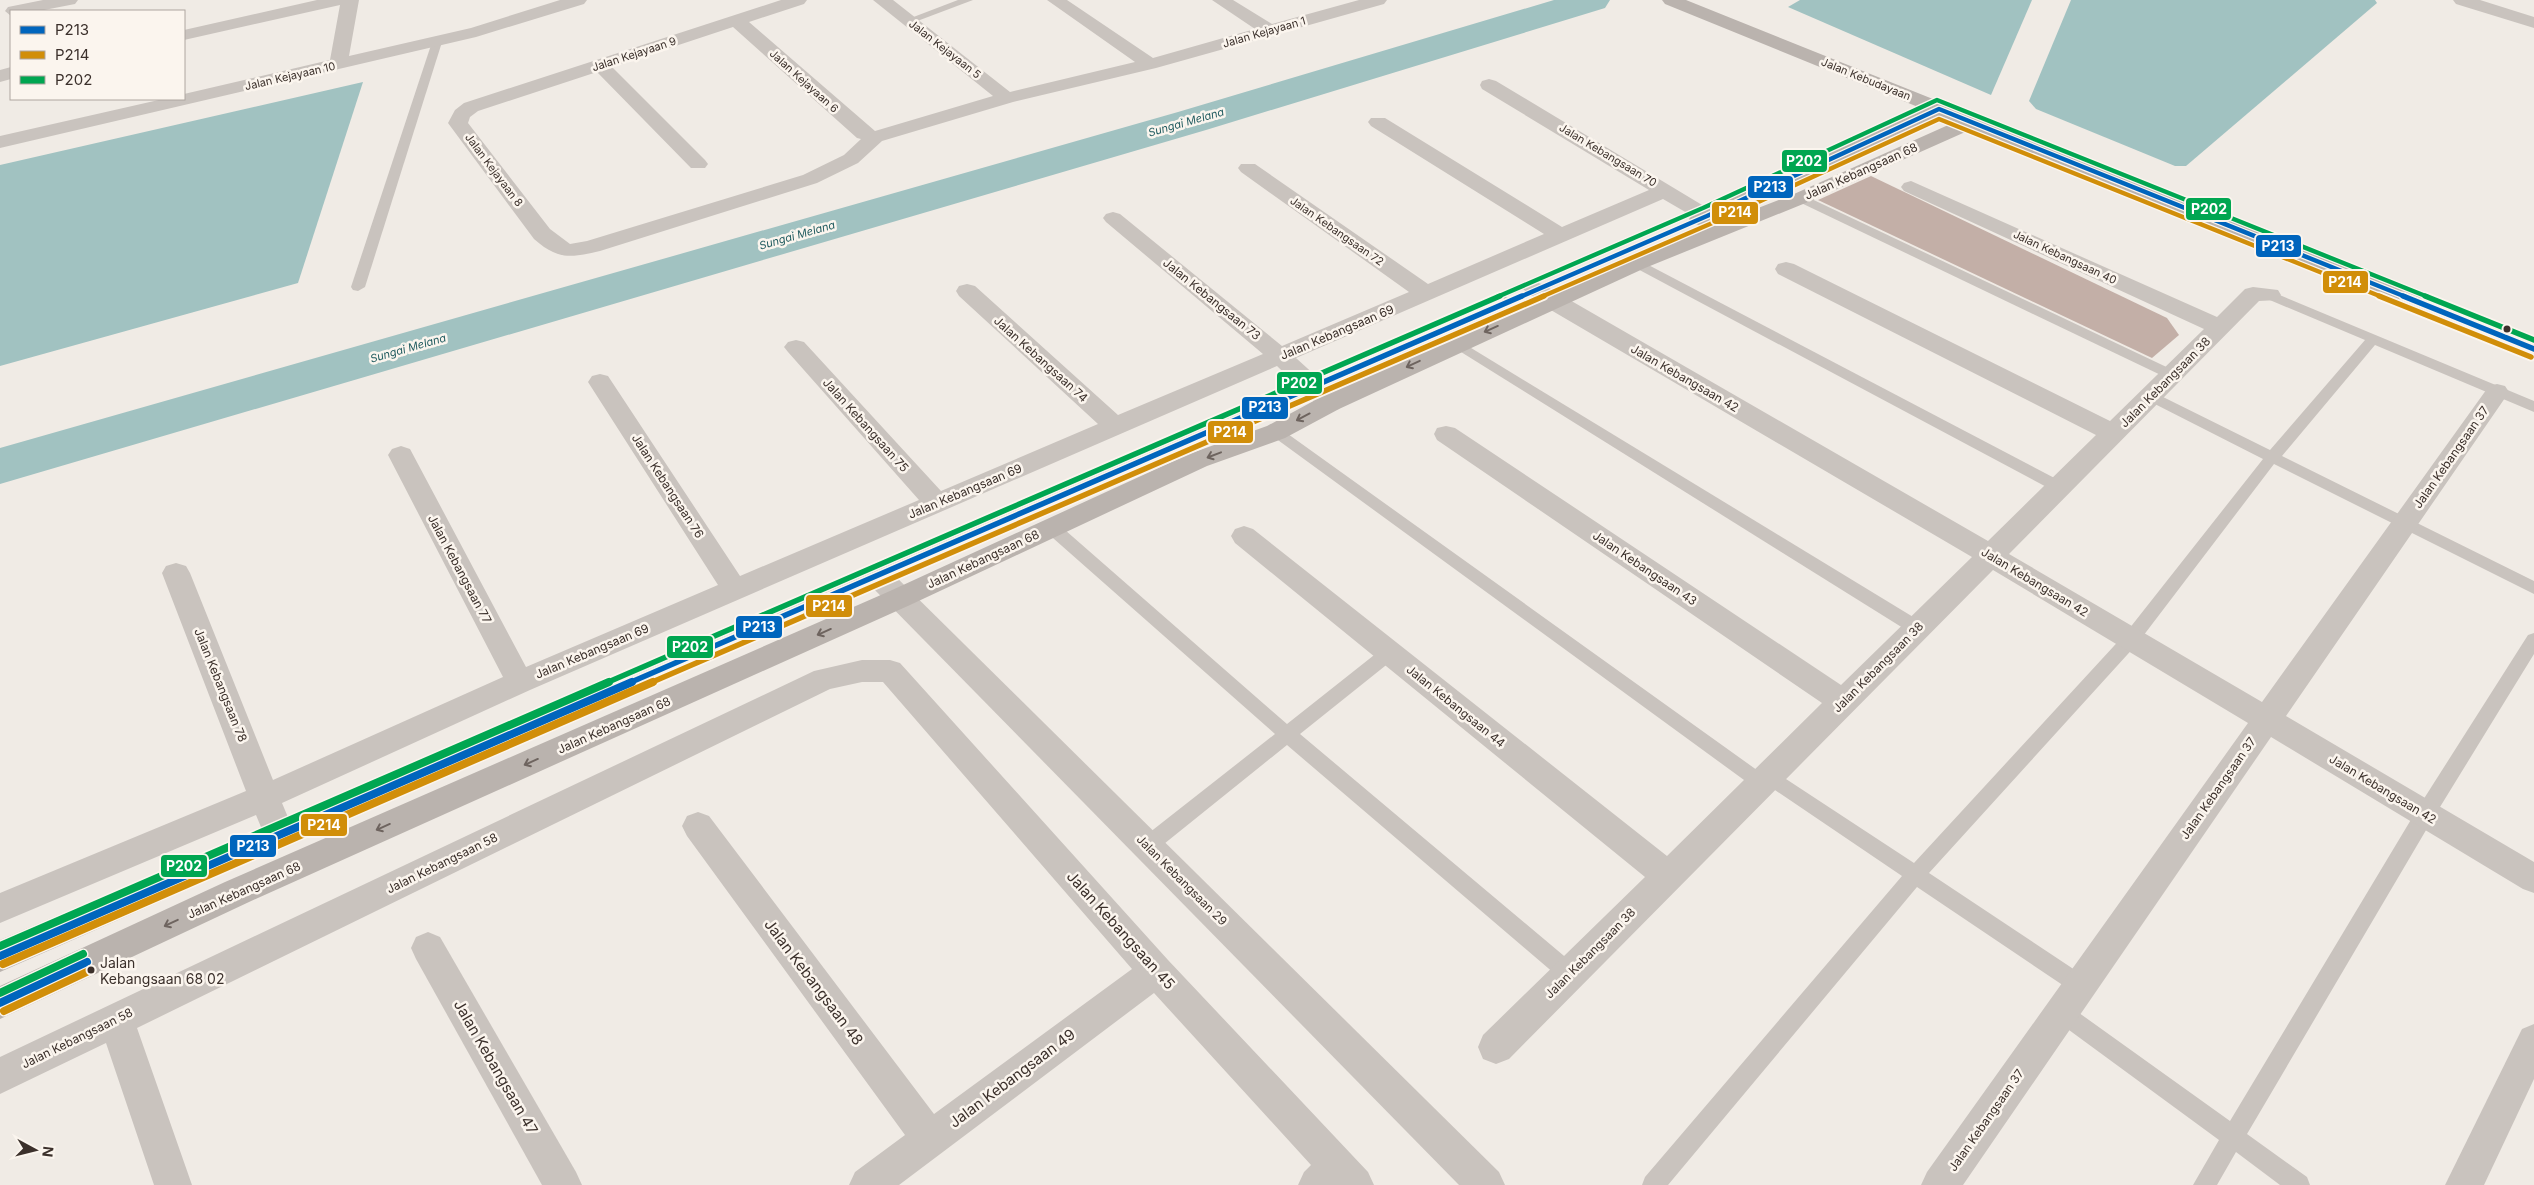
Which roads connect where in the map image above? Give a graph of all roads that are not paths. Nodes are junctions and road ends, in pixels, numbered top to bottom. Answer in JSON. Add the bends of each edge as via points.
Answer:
{"nodes":[{"id":1,"x":69,"y":0,"type":"edge"},
{"id":2,"x":340,"y":0,"type":"edge"},
{"id":3,"x":350,"y":0,"type":"edge"},
{"id":4,"x":578,"y":0,"type":"edge"},
{"id":5,"x":798,"y":0,"type":"edge"},
{"id":6,"x":882,"y":0,"type":"edge"},
{"id":7,"x":968,"y":0,"type":"edge"},
{"id":8,"x":1056,"y":0,"type":"edge"},
{"id":9,"x":1220,"y":0,"type":"edge"},
{"id":10,"x":1378,"y":0,"type":"edge"},
{"id":11,"x":1671,"y":0,"type":"edge"},
{"id":12,"x":2465,"y":0,"type":"edge"},
{"id":13,"x":22,"y":10,"type":"edge"},
{"id":14,"x":736,"y":20,"type":"junction"},
{"id":15,"x":908,"y":21,"type":"junction"},
{"id":16,"x":2534,"y":23,"type":"edge"},
{"id":17,"x":1270,"y":31,"type":"junction"},
{"id":18,"x":185,"y":35,"type":"edge"},
{"id":19,"x":436,"y":42,"type":"junction"},
{"id":20,"x":1150,"y":64,"type":"junction"},
{"id":21,"x":338,"y":65,"type":"junction"},
{"id":22,"x":600,"y":65,"type":"junction"},
{"id":23,"x":1489,"y":85,"type":"dead end"},
{"id":24,"x":1007,"y":98,"type":"junction"},
{"id":25,"x":184,"y":100,"type":"edge"},
{"id":26,"x":185,"y":100,"type":"edge"},
{"id":27,"x":471,"y":107,"type":"joint"},
{"id":28,"x":1939,"y":109,"type":"junction"},
{"id":29,"x":1378,"y":122,"type":"dead end"},
{"id":30,"x":1970,"y":122,"type":"junction"},
{"id":31,"x":874,"y":137,"type":"junction"},
{"id":32,"x":0,"y":142,"type":"edge"},
{"id":33,"x":698,"y":164,"type":"dead end"},
{"id":34,"x":1248,"y":168,"type":"dead end"},
{"id":35,"x":1911,"y":187,"type":"dead end"},
{"id":36,"x":1666,"y":190,"type":"junction"},
{"id":37,"x":1801,"y":198,"type":"junction"},
{"id":38,"x":1707,"y":216,"type":"junction"},
{"id":39,"x":1113,"y":218,"type":"dead end"},
{"id":40,"x":1725,"y":227,"type":"junction"},
{"id":41,"x":1560,"y":235,"type":"junction"},
{"id":42,"x":1637,"y":263,"type":"junction"},
{"id":43,"x":1786,"y":269,"type":"dead end"},
{"id":44,"x":358,"y":287,"type":"dead end"},
{"id":45,"x":967,"y":291,"type":"dead end"},
{"id":46,"x":1426,"y":293,"type":"junction"},
{"id":47,"x":2266,"y":294,"type":"joint"},
{"id":48,"x":1543,"y":295,"type":"junction"},
{"id":49,"x":2219,"y":327,"type":"junction"},
{"id":50,"x":2373,"y":339,"type":"junction"},
{"id":51,"x":1458,"y":344,"type":"junction"},
{"id":52,"x":796,"y":347,"type":"dead end"},
{"id":53,"x":2534,"y":350,"type":"edge"},
{"id":54,"x":1280,"y":356,"type":"junction"},
{"id":55,"x":2172,"y":375,"type":"junction"},
{"id":56,"x":600,"y":382,"type":"dead end"},
{"id":57,"x":2497,"y":392,"type":"junction"},
{"id":58,"x":1321,"y":395,"type":"junction"},
{"id":59,"x":2150,"y":396,"type":"junction"},
{"id":60,"x":2534,"y":407,"type":"edge"},
{"id":61,"x":1116,"y":427,"type":"junction"},
{"id":62,"x":1276,"y":432,"type":"junction"},
{"id":63,"x":2114,"y":433,"type":"junction"},
{"id":64,"x":1446,"y":434,"type":"dead end"},
{"id":65,"x":401,"y":456,"type":"dead end"},
{"id":66,"x":2272,"y":457,"type":"junction"},
{"id":67,"x":2059,"y":487,"type":"junction"},
{"id":68,"x":937,"y":503,"type":"junction"},
{"id":69,"x":2404,"y":523,"type":"junction"},
{"id":70,"x":1051,"y":527,"type":"junction"},
{"id":71,"x":1244,"y":536,"type":"dead end"},
{"id":72,"x":1990,"y":555,"type":"junction"},
{"id":73,"x":176,"y":573,"type":"dead end"},
{"id":74,"x":878,"y":575,"type":"junction"},
{"id":75,"x":2534,"y":588,"type":"edge"},
{"id":76,"x":735,"y":590,"type":"junction"},
{"id":77,"x":900,"y":598,"type":"junction"},
{"id":78,"x":1917,"y":628,"type":"junction"},
{"id":79,"x":2131,"y":639,"type":"junction"},
{"id":80,"x":2534,"y":640,"type":"edge"},
{"id":81,"x":1389,"y":653,"type":"junction"},
{"id":82,"x":890,"y":671,"type":"joint"},
{"id":83,"x":520,"y":682,"type":"junction"},
{"id":84,"x":1843,"y":702,"type":"junction"},
{"id":85,"x":2267,"y":719,"type":"junction"},
{"id":86,"x":1287,"y":734,"type":"junction"},
{"id":87,"x":1765,"y":779,"type":"junction"},
{"id":88,"x":265,"y":797,"type":"junction"},
{"id":89,"x":2425,"y":814,"type":"junction"},
{"id":90,"x":698,"y":826,"type":"dead end"},
{"id":91,"x":279,"y":834,"type":"junction"},
{"id":92,"x":1147,"y":846,"type":"junction"},
{"id":93,"x":1917,"y":873,"type":"junction"},
{"id":94,"x":1668,"y":876,"type":"junction"},
{"id":95,"x":2534,"y":879,"type":"edge"},
{"id":96,"x":0,"y":908,"type":"edge"},
{"id":97,"x":428,"y":948,"type":"dead end"},
{"id":98,"x":0,"y":956,"type":"edge"},
{"id":99,"x":1156,"y":970,"type":"junction"},
{"id":100,"x":1569,"y":974,"type":"junction"},
{"id":101,"x":2080,"y":985,"type":"junction"},
{"id":102,"x":0,"y":1003,"type":"edge"},
{"id":103,"x":2061,"y":1012,"type":"junction"},
{"id":104,"x":116,"y":1020,"type":"junction"},
{"id":105,"x":2534,"y":1042,"type":"edge"},
{"id":106,"x":1496,"y":1047,"type":"dead end"},
{"id":107,"x":0,"y":1076,"type":"edge"},
{"id":108,"x":2233,"y":1137,"type":"junction"},
{"id":109,"x":930,"y":1138,"type":"junction"},
{"id":110,"x":1336,"y":1179,"type":"edge"},
{"id":111,"x":173,"y":1185,"type":"edge"},
{"id":112,"x":563,"y":1185,"type":"edge"},
{"id":113,"x":868,"y":1185,"type":"edge"},
{"id":114,"x":1486,"y":1185,"type":"edge"},
{"id":115,"x":1653,"y":1185,"type":"edge"},
{"id":116,"x":1940,"y":1185,"type":"edge"},
{"id":117,"x":2204,"y":1185,"type":"edge"},
{"id":118,"x":2299,"y":1185,"type":"edge"},
{"id":119,"x":2464,"y":1185,"type":"edge"}],
"edges":[{"from":1,"to":13,"type":"street"},
{"from":2,"to":18,"type":"street"},
{"from":3,"to":21,"type":"street"},
{"from":4,"to":19,"type":"street","name":"Jalan Kejayaan 10"},
{"from":5,"to":14,"type":"street","name":"Jalan Kejayaan 9"},
{"from":6,"to":15,"type":"street","name":"Jalan Kejayaan 5"},
{"from":7,"to":15,"type":"lane"},
{"from":8,"to":20,"type":"street"},
{"from":9,"to":17,"type":"street"},
{"from":10,"to":17,"type":"street","name":"Jalan Kejayaan 1"},
{"from":11,"to":28,"type":"street","name":"Jalan Kebudayaan"},
{"from":12,"to":16,"type":"street"},
{"from":14,"to":22,"type":"street","name":"Jalan Kejayaan 9"},
{"from":14,"to":31,"type":"street","name":"Jalan Kejayaan 6","via":[[864,134]]},
{"from":15,"to":24,"type":"street","name":"Jalan Kejayaan 5"},
{"from":17,"to":20,"type":"street","name":"Jalan Kejayaan 1"},
{"from":19,"to":21,"type":"street","name":"Jalan Kejayaan 10"},
{"from":19,"to":44,"type":"lane"},
{"from":20,"to":24,"type":"street","name":"Jalan Kejayaan 1"},
{"from":21,"to":26,"type":"street","name":"Jalan Kejayaan 10"},
{"from":22,"to":27,"type":"street","name":"Jalan Kejayaan 9"},
{"from":22,"to":33,"type":"street"},
{"from":23,"to":36,"type":"street","name":"Jalan Kebangsaan 70"},
{"from":24,"to":31,"type":"street"},
{"from":25,"to":32,"type":"street","name":"Jalan Kejayaan 10"},
{"from":27,"to":31,"type":"street","name":"Jalan Kejayaan 8","via":[[462,114],[458,123],[542,234],[558,248],[568,251],[810,179],[851,159]]},
{"from":28,"to":30,"type":"street","name":"Jalan Kebudayaan"},
{"from":28,"to":38,"type":"street","name":"Jalan Kebangsaan 68"},
{"from":29,"to":41,"type":"street"},
{"from":30,"to":37,"type":"street","name":"Jalan Kebangsaan 68"},
{"from":30,"to":53,"type":"street","name":"Jalan Kebudayaan"},
{"from":34,"to":46,"type":"street","name":"Jalan Kebangsaan 72"},
{"from":35,"to":49,"type":"street","name":"Jalan Kebangsaan 40"},
{"from":36,"to":38,"type":"street","name":"Jalan Kebangsaan 70"},
{"from":36,"to":41,"type":"street","name":"Jalan Kebangsaan 69"},
{"from":37,"to":40,"type":"street","name":"Jalan Kebangsaan 68"},
{"from":37,"to":55,"type":"lane"},
{"from":38,"to":40,"type":"street","name":"Jalan Kebangsaan 70"},
{"from":38,"to":48,"type":"street","name":"Jalan Kebangsaan 68"},
{"from":39,"to":54,"type":"street","name":"Jalan Kebangsaan 73"},
{"from":40,"to":42,"type":"street","name":"Jalan Kebangsaan 68"},
{"from":41,"to":46,"type":"street","name":"Jalan Kebangsaan 69"},
{"from":42,"to":48,"type":"street","name":"Jalan Kebangsaan 68"},
{"from":42,"to":67,"type":"lane"},
{"from":43,"to":63,"type":"street"},
{"from":45,"to":61,"type":"street","name":"Jalan Kebangsaan 74"},
{"from":46,"to":54,"type":"street","name":"Jalan Kebangsaan 69"},
{"from":47,"to":49,"type":"street","name":"Jalan Kebangsaan 38","via":[[2253,294]]},
{"from":47,"to":50,"type":"lane"},
{"from":48,"to":51,"type":"street","name":"Jalan Kebangsaan 68","one_way":true},
{"from":48,"to":58,"type":"street","name":"Jalan Kebangsaan 68"},
{"from":48,"to":72,"type":"street","name":"Jalan Kebangsaan 42"},
{"from":49,"to":55,"type":"street","name":"Jalan Kebangsaan 38"},
{"from":50,"to":57,"type":"lane"},
{"from":50,"to":66,"type":"lane"},
{"from":51,"to":58,"type":"street","name":"Jalan Kebangsaan 68","one_way":true},
{"from":51,"to":78,"type":"lane"},
{"from":52,"to":68,"type":"street","name":"Jalan Kebangsaan 75"},
{"from":54,"to":58,"type":"street","name":"Jalan Kebangsaan 73"},
{"from":54,"to":61,"type":"street","name":"Jalan Kebangsaan 69"},
{"from":55,"to":59,"type":"street","name":"Jalan Kebangsaan 38"},
{"from":56,"to":76,"type":"street","name":"Jalan Kebangsaan 76"},
{"from":57,"to":60,"type":"lane"},
{"from":57,"to":69,"type":"street","name":"Jalan Kebangsaan 37"},
{"from":58,"to":62,"type":"street","name":"Jalan Kebangsaan 68","one_way":true},
{"from":58,"to":74,"type":"street","name":"Jalan Kebangsaan 68"},
{"from":59,"to":63,"type":"street","name":"Jalan Kebangsaan 38"},
{"from":59,"to":66,"type":"lane"},
{"from":61,"to":68,"type":"street","name":"Jalan Kebangsaan 69"},
{"from":62,"to":70,"type":"street","name":"Jalan Kebangsaan 68","one_way":true,"via":[[1198,460]]},
{"from":62,"to":87,"type":"lane"},
{"from":63,"to":67,"type":"street","name":"Jalan Kebangsaan 38"},
{"from":64,"to":84,"type":"street","name":"Jalan Kebangsaan 43"},
{"from":65,"to":83,"type":"street","name":"Jalan Kebangsaan 77"},
{"from":66,"to":69,"type":"lane"},
{"from":66,"to":79,"type":"lane"},
{"from":67,"to":72,"type":"street","name":"Jalan Kebangsaan 38"},
{"from":68,"to":76,"type":"street","name":"Jalan Kebangsaan 69"},
{"from":69,"to":75,"type":"lane"},
{"from":69,"to":85,"type":"street","name":"Jalan Kebangsaan 37"},
{"from":70,"to":77,"type":"street","name":"Jalan Kebangsaan 68"},
{"from":70,"to":86,"type":"lane"},
{"from":71,"to":81,"type":"street","name":"Jalan Kebangsaan 44"},
{"from":72,"to":78,"type":"street","name":"Jalan Kebangsaan 38"},
{"from":72,"to":79,"type":"street","name":"Jalan Kebangsaan 42"},
{"from":73,"to":88,"type":"street","name":"Jalan Kebangsaan 78"},
{"from":74,"to":77,"type":"street","name":"Jalan Kebangsaan 29"},
{"from":74,"to":91,"type":"street","name":"Jalan Kebangsaan 68"},
{"from":76,"to":83,"type":"street","name":"Jalan Kebangsaan 69"},
{"from":77,"to":92,"type":"street","name":"Jalan Kebangsaan 29"},
{"from":77,"to":102,"type":"street","name":"Jalan Kebangsaan 68","one_way":true,"via":[[237,892]]},
{"from":78,"to":84,"type":"street","name":"Jalan Kebangsaan 38"},
{"from":79,"to":85,"type":"street","name":"Jalan Kebangsaan 42"},
{"from":79,"to":93,"type":"lane"},
{"from":80,"to":89,"type":"lane"},
{"from":81,"to":86,"type":"lane"},
{"from":81,"to":94,"type":"street","name":"Jalan Kebangsaan 44"},
{"from":82,"to":99,"type":"street","name":"Jalan Kebangsaan 45"},
{"from":82,"to":104,"type":"street","name":"Jalan Kebangsaan 58","via":[[862,671],[824,679]]},
{"from":83,"to":88,"type":"street","name":"Jalan Kebangsaan 69"},
{"from":84,"to":87,"type":"street","name":"Jalan Kebangsaan 38"},
{"from":85,"to":89,"type":"street","name":"Jalan Kebangsaan 42"},
{"from":85,"to":101,"type":"street","name":"Jalan Kebangsaan 37"},
{"from":86,"to":92,"type":"lane"},
{"from":86,"to":100,"type":"lane"},
{"from":87,"to":93,"type":"lane"},
{"from":87,"to":94,"type":"street","name":"Jalan Kebangsaan 38"},
{"from":88,"to":91,"type":"street","name":"Jalan Kebangsaan 78"},
{"from":88,"to":96,"type":"street","name":"Jalan Kebangsaan 69"},
{"from":89,"to":95,"type":"street","name":"Jalan Kebangsaan 42"},
{"from":89,"to":108,"type":"lane"},
{"from":90,"to":109,"type":"street","name":"Jalan Kebangsaan 48"},
{"from":91,"to":98,"type":"street","name":"Jalan Kebangsaan 68"},
{"from":92,"to":114,"type":"street","name":"Jalan Kebangsaan 29"},
{"from":93,"to":101,"type":"lane"},
{"from":93,"to":115,"type":"lane"},
{"from":94,"to":100,"type":"street","name":"Jalan Kebangsaan 38"},
{"from":97,"to":112,"type":"street","name":"Jalan Kebangsaan 47"},
{"from":99,"to":109,"type":"street","name":"Jalan Kebangsaan 49"},
{"from":99,"to":110,"type":"street","name":"Jalan Kebangsaan 45"},
{"from":100,"to":106,"type":"street","name":"Jalan Kebangsaan 38"},
{"from":101,"to":103,"type":"street","name":"Jalan Kebangsaan 37"},
{"from":103,"to":108,"type":"lane"},
{"from":103,"to":116,"type":"street","name":"Jalan Kebangsaan 37"},
{"from":104,"to":107,"type":"street","name":"Jalan Kebangsaan 58"},
{"from":104,"to":111,"type":"street"},
{"from":105,"to":119,"type":"street"},
{"from":108,"to":117,"type":"lane"},
{"from":108,"to":118,"type":"lane"},
{"from":109,"to":113,"type":"street","name":"Jalan Kebangsaan 49"}]}
